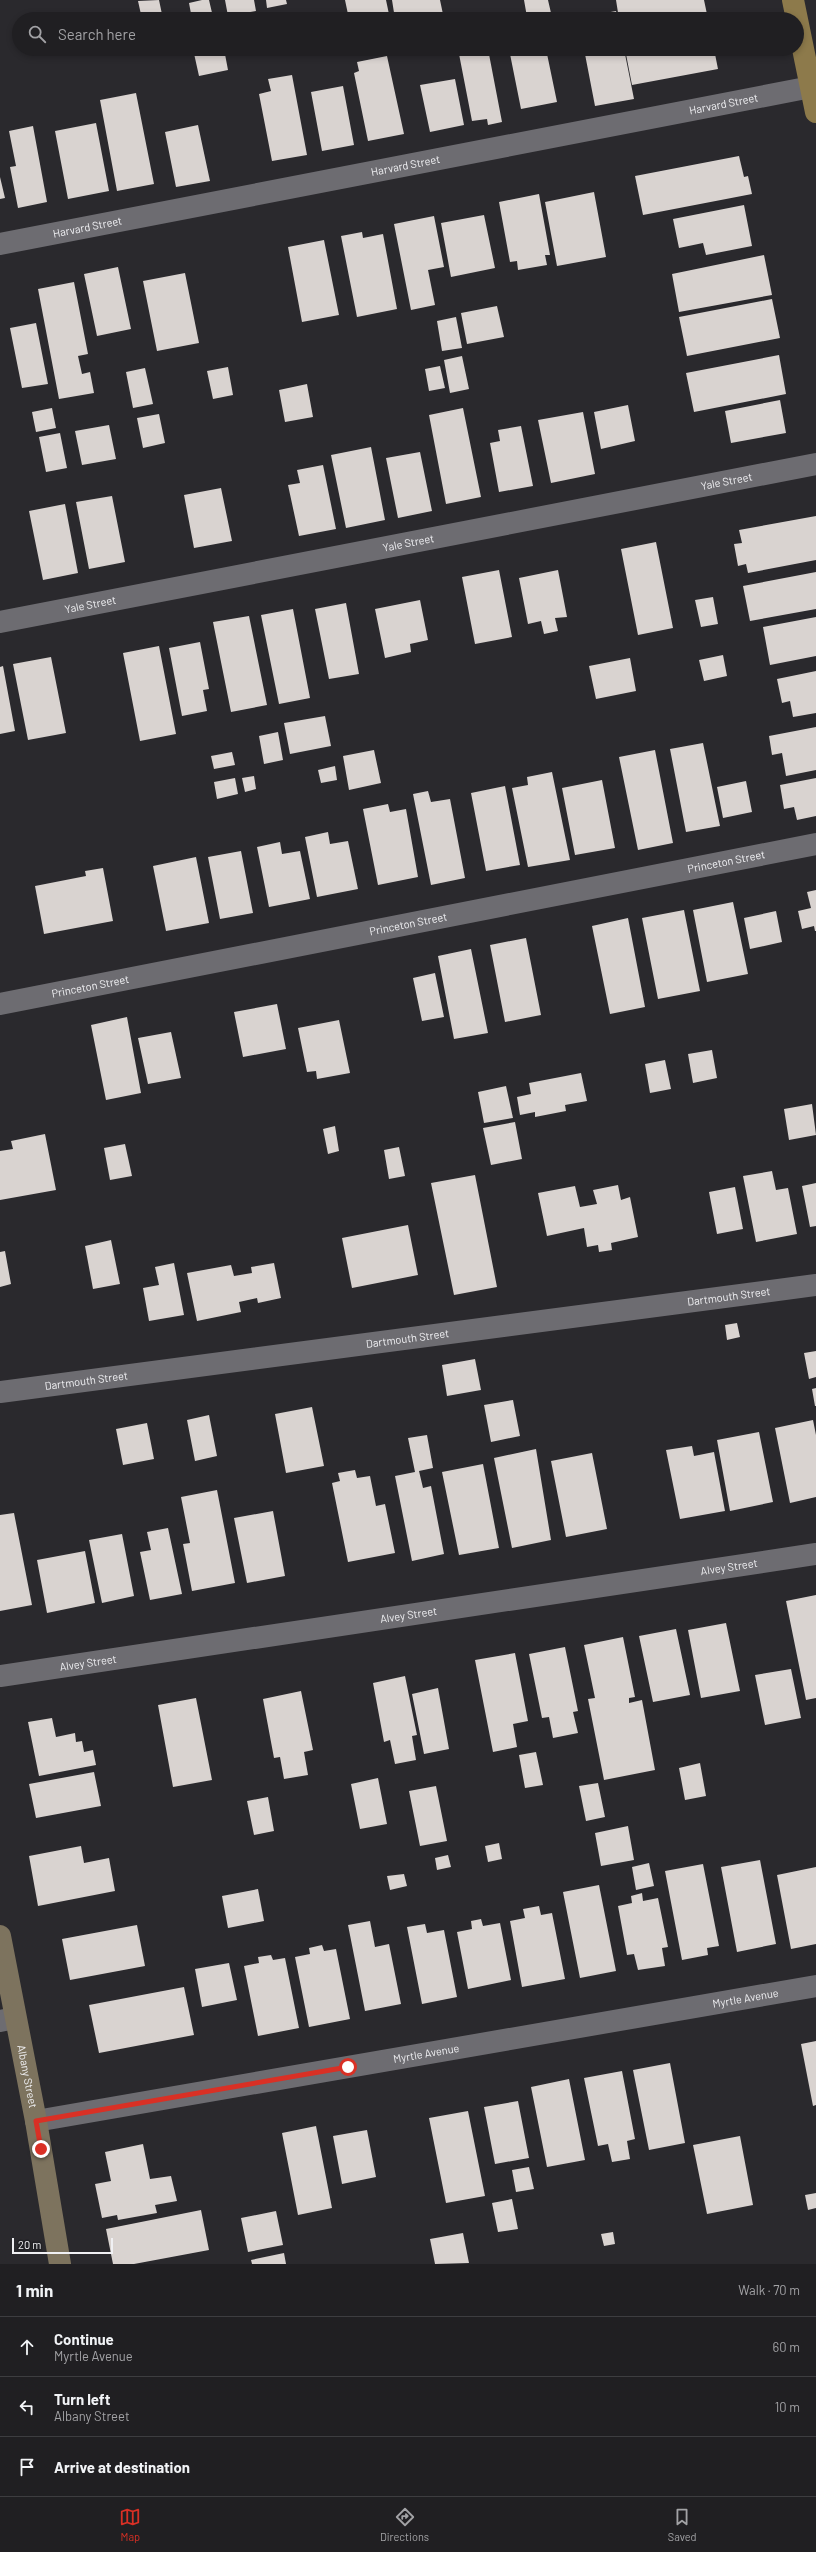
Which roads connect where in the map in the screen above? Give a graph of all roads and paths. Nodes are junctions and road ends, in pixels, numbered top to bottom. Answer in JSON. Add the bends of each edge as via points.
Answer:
{"nodes":[{"id":1,"x":793,"y":0,"type":"edge"},
{"id":2,"x":795,"y":12,"type":"edge"},
{"id":3,"x":804,"y":53,"type":"edge"},
{"id":4,"x":811,"y":87,"type":"junction"},
{"id":5,"x":816,"y":112,"type":"edge"},
{"id":6,"x":0,"y":244,"type":"edge"},
{"id":7,"x":816,"y":464,"type":"edge"},
{"id":8,"x":0,"y":622,"type":"edge"},
{"id":9,"x":816,"y":844,"type":"edge"},
{"id":10,"x":0,"y":1004,"type":"edge"},
{"id":11,"x":816,"y":1285,"type":"edge"},
{"id":12,"x":0,"y":1392,"type":"edge"},
{"id":13,"x":816,"y":1554,"type":"edge"},
{"id":14,"x":0,"y":1676,"type":"edge"},
{"id":15,"x":0,"y":1936,"type":"edge"},
{"id":16,"x":816,"y":1986,"type":"edge"},
{"id":17,"x":8,"y":2020,"type":"edge"},
{"id":18,"x":36,"y":2121,"type":"junction"},
{"id":19,"x":60,"y":2264,"type":"edge"}],
"edges":[{"from":1,"to":2,"type":"main road"},
{"from":3,"to":4,"type":"main road"},
{"from":4,"to":5,"type":"main road"},
{"from":4,"to":6,"type":"street","name":"Harvard Street"},
{"from":7,"to":8,"type":"street","name":"Yale Street"},
{"from":9,"to":10,"type":"street","name":"Princeton Street"},
{"from":11,"to":12,"type":"street","name":"Dartmouth Street"},
{"from":13,"to":14,"type":"street","name":"Alvey Street"},
{"from":15,"to":17,"type":"street","name":"Albany Street"},
{"from":16,"to":18,"type":"street","name":"Myrtle Avenue"},
{"from":17,"to":18,"type":"street","name":"Albany Street"},
{"from":18,"to":19,"type":"street","name":"Albany Street"}]}
